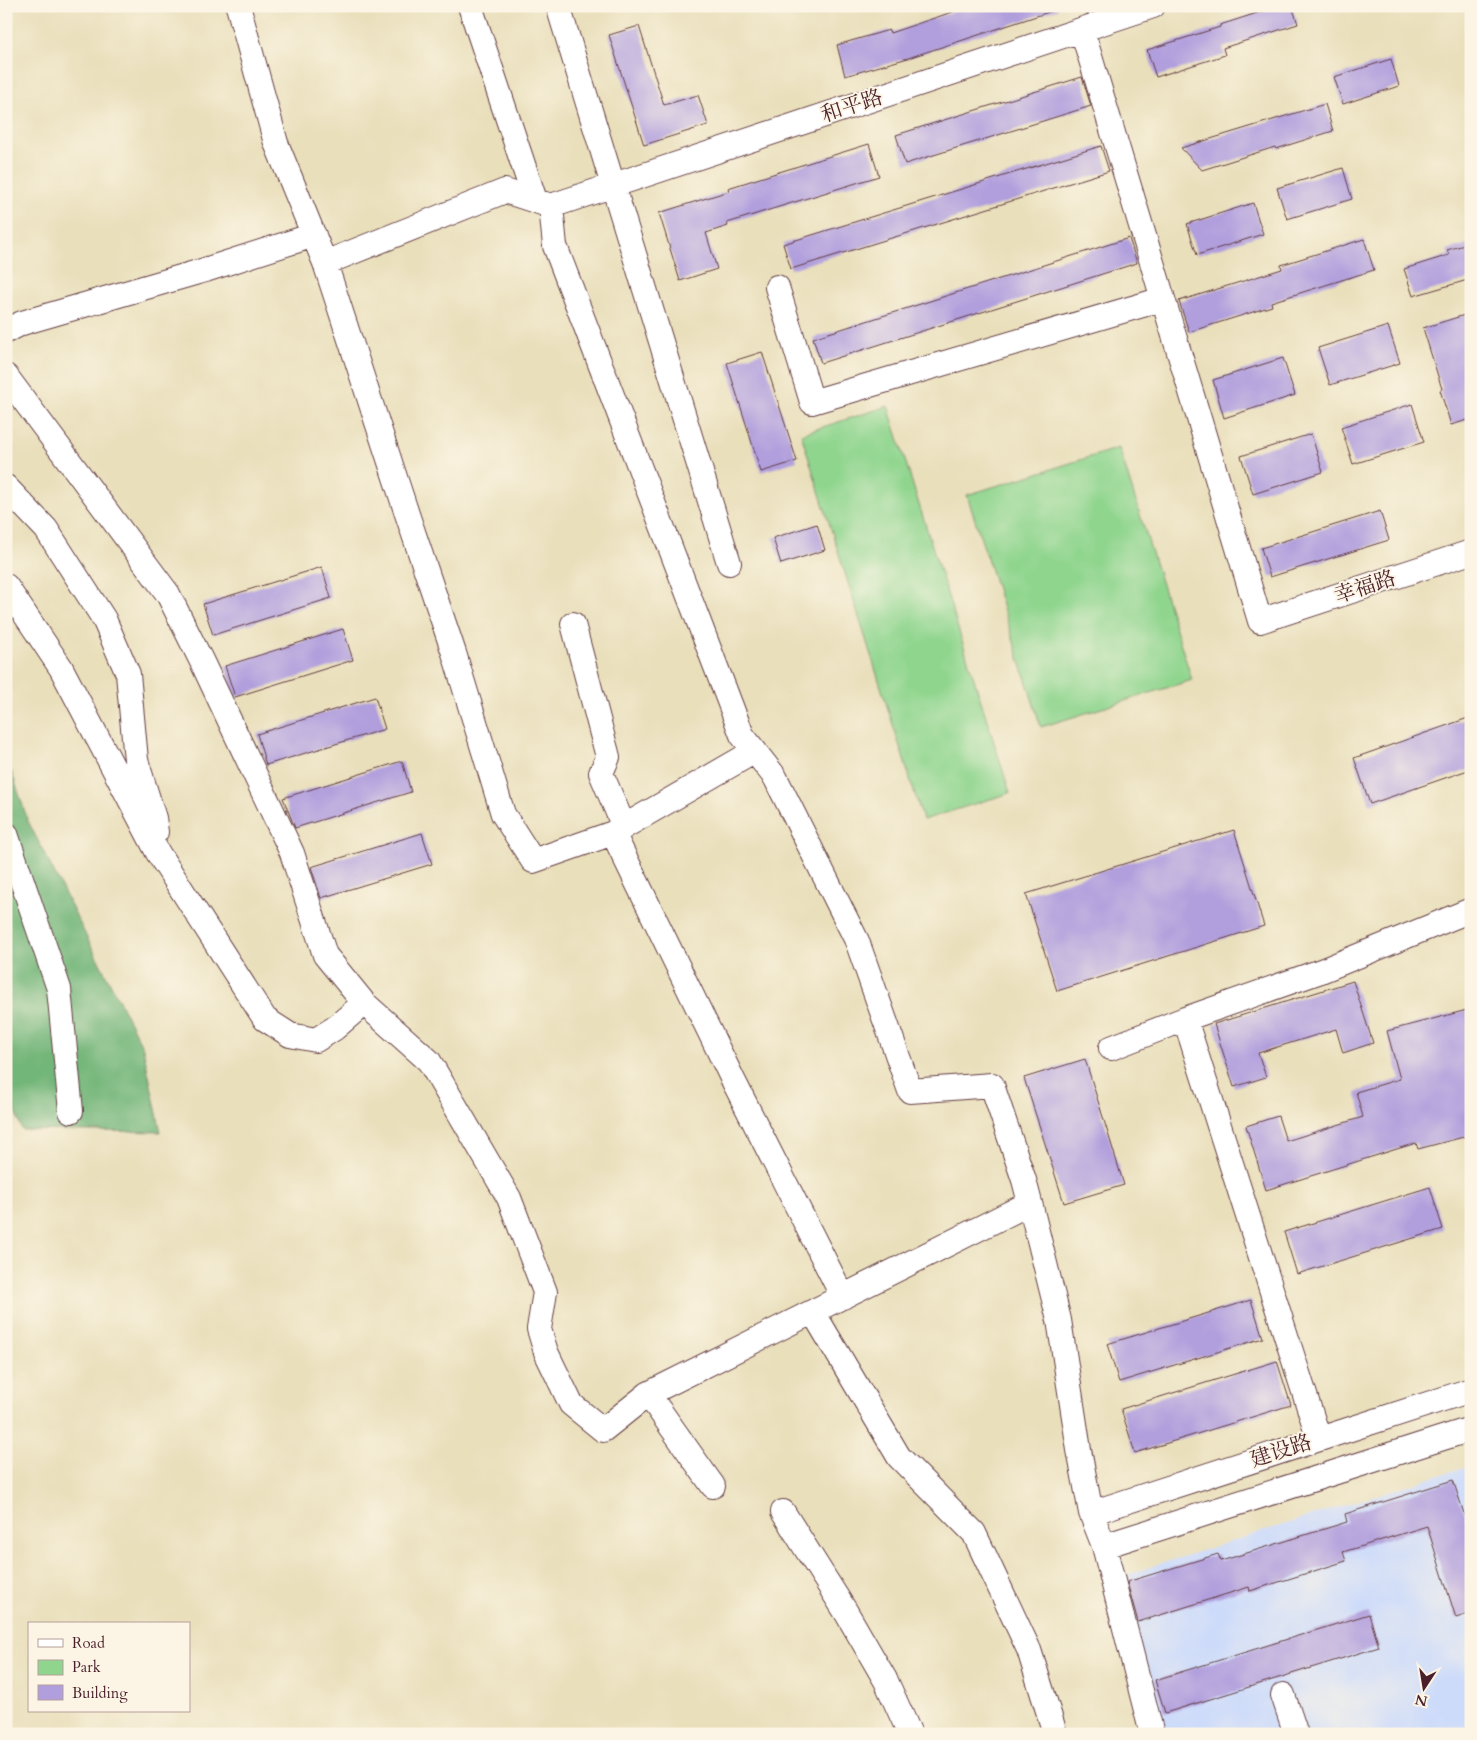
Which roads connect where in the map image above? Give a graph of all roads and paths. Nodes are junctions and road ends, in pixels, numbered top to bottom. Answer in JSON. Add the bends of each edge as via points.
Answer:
{"nodes":[{"id":1,"x":238,"y":6,"type":"edge"},
{"id":2,"x":470,"y":6,"type":"edge"},
{"id":3,"x":558,"y":6,"type":"edge"},
{"id":4,"x":1153,"y":6,"type":"edge"},
{"id":5,"x":1082,"y":30,"type":"junction"},
{"id":6,"x":614,"y":185,"type":"junction"},
{"id":7,"x":543,"y":203,"type":"junction"},
{"id":8,"x":314,"y":236,"type":"junction"},
{"id":9,"x":325,"y":263,"type":"junction"},
{"id":10,"x":777,"y":287,"type":"dead end"},
{"id":11,"x":1163,"y":299,"type":"junction"},
{"id":12,"x":6,"y":331,"type":"edge"},
{"id":13,"x":6,"y":376,"type":"edge"},
{"id":14,"x":6,"y":487,"type":"edge"},
{"id":15,"x":1471,"y":552,"type":"edge"},
{"id":16,"x":728,"y":563,"type":"dead end"},
{"id":17,"x":6,"y":586,"type":"edge"},
{"id":18,"x":573,"y":624,"type":"dead end"},
{"id":19,"x":755,"y":751,"type":"junction"},
{"id":20,"x":618,"y":830,"type":"junction"},
{"id":21,"x":6,"y":834,"type":"edge"},
{"id":22,"x":158,"y":853,"type":"junction"},
{"id":23,"x":1471,"y":910,"type":"edge"},
{"id":24,"x":364,"y":1003,"type":"junction"},
{"id":25,"x":1185,"y":1019,"type":"junction"},
{"id":26,"x":1112,"y":1048,"type":"dead end"},
{"id":27,"x":71,"y":1112,"type":"dead end"},
{"id":28,"x":1030,"y":1203,"type":"junction"},
{"id":29,"x":843,"y":1297,"type":"junction"},
{"id":30,"x":813,"y":1312,"type":"junction"},
{"id":31,"x":1471,"y":1390,"type":"edge"},
{"id":32,"x":648,"y":1394,"type":"junction"},
{"id":33,"x":1471,"y":1429,"type":"edge"},
{"id":34,"x":1319,"y":1439,"type":"junction"},
{"id":35,"x":714,"y":1486,"type":"dead end"},
{"id":36,"x":782,"y":1512,"type":"dead end"},
{"id":37,"x":1091,"y":1513,"type":"junction"},
{"id":38,"x":1104,"y":1546,"type":"junction"},
{"id":39,"x":1283,"y":1695,"type":"dead end"},
{"id":40,"x":910,"y":1734,"type":"edge"},
{"id":41,"x":1053,"y":1734,"type":"edge"},
{"id":42,"x":1152,"y":1734,"type":"edge"},
{"id":43,"x":1296,"y":1734,"type":"edge"}],
"edges":[{"from":1,"to":8,"type":"street","via":[[276,143]]},
{"from":2,"to":7,"type":"street"},
{"from":3,"to":6,"type":"street"},
{"from":4,"to":5,"type":"street","name":"和平路"},
{"from":5,"to":6,"type":"street","name":"和平路"},
{"from":5,"to":11,"type":"street"},
{"from":6,"to":7,"type":"street","name":"和平路"},
{"from":6,"to":16,"type":"street"},
{"from":7,"to":9,"type":"street","via":[[505,190]]},
{"from":7,"to":19,"type":"street","via":[[555,246],[742,735]]},
{"from":8,"to":9,"type":"street"},
{"from":8,"to":12,"type":"street","via":[[22,323]]},
{"from":9,"to":20,"type":"street","via":[[454,653],[503,814],[533,861]]},
{"from":10,"to":11,"type":"street","via":[[812,402]]},
{"from":11,"to":15,"type":"street","name":"幸福路","via":[[1260,621]]},
{"from":13,"to":24,"type":"street","via":[[168,594],[292,853],[325,956]]},
{"from":14,"to":22,"type":"street","via":[[52,537],[104,619],[128,674],[136,760],[154,818]]},
{"from":17,"to":22,"type":"street","via":[[61,668]]},
{"from":18,"to":20,"type":"street","via":[[608,758],[601,773]]},
{"from":19,"to":20,"type":"street"},
{"from":19,"to":28,"type":"street","via":[[775,777],[857,941],[910,1091],[992,1085]]},
{"from":20,"to":29,"type":"street","via":[[733,1080]]},
{"from":21,"to":27,"type":"street","via":[[59,989]]},
{"from":22,"to":24,"type":"street","via":[[265,1019],[290,1035],[316,1040]]},
{"from":23,"to":25,"type":"street","via":[[1321,970]]},
{"from":24,"to":32,"type":"street","via":[[428,1061],[509,1198],[545,1292],[539,1329],[546,1352],[571,1404],[603,1430]]},
{"from":25,"to":26,"type":"street"},
{"from":25,"to":34,"type":"street"},
{"from":28,"to":29,"type":"street"},
{"from":28,"to":37,"type":"street","via":[[1059,1320],[1078,1450]]},
{"from":29,"to":30,"type":"street"},
{"from":30,"to":32,"type":"street"},
{"from":30,"to":41,"type":"street","via":[[899,1457],[974,1532],[1029,1650]]},
{"from":31,"to":34,"type":"street","name":"建设路"},
{"from":32,"to":35,"type":"street"},
{"from":33,"to":38,"type":"street","name":"建设路"},
{"from":34,"to":37,"type":"street","name":"建设路"},
{"from":36,"to":40,"type":"street","via":[[881,1672]]},
{"from":37,"to":38,"type":"street"},
{"from":38,"to":42,"type":"street"},
{"from":39,"to":43,"type":"street"}]}
